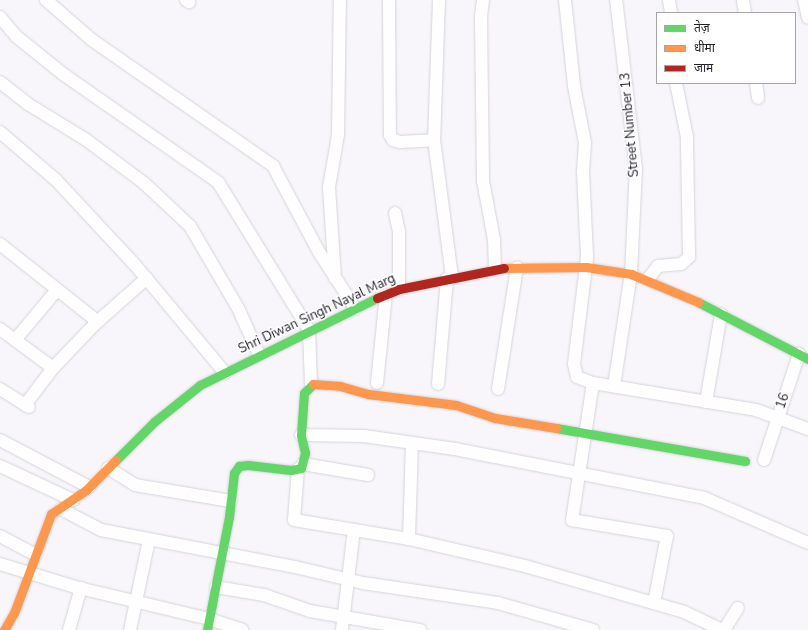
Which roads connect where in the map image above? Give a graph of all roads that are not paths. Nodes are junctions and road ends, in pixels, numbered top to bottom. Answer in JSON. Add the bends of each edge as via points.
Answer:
{"nodes":[{"id":1,"x":46,"y":0,"type":"edge"},
{"id":2,"x":340,"y":0,"type":"edge"},
{"id":3,"x":389,"y":0,"type":"edge"},
{"id":4,"x":439,"y":0,"type":"edge"},
{"id":5,"x":483,"y":0,"type":"edge"},
{"id":6,"x":565,"y":0,"type":"edge"},
{"id":7,"x":616,"y":0,"type":"edge"},
{"id":8,"x":669,"y":0,"type":"edge"},
{"id":9,"x":743,"y":0,"type":"edge"},
{"id":10,"x":804,"y":0,"type":"edge"},
{"id":11,"x":671,"y":12,"type":"edge"},
{"id":12,"x":745,"y":12,"type":"edge"},
{"id":13,"x":0,"y":17,"type":"edge"},
{"id":14,"x":808,"y":18,"type":"edge"},
{"id":15,"x":0,"y":82,"type":"edge"},
{"id":16,"x":676,"y":84,"type":"edge"},
{"id":17,"x":756,"y":84,"type":"edge"},
{"id":18,"x":758,"y":98,"type":"dead end"},
{"id":19,"x":0,"y":132,"type":"edge"},
{"id":20,"x":434,"y":140,"type":"junction"},
{"id":21,"x":395,"y":213,"type":"dead end"},
{"id":22,"x":0,"y":244,"type":"edge"},
{"id":23,"x":517,"y":267,"type":"junction"},
{"id":24,"x":586,"y":267,"type":"junction"},
{"id":25,"x":495,"y":269,"type":"junction"},
{"id":26,"x":631,"y":274,"type":"junction"},
{"id":27,"x":450,"y":277,"type":"junction"},
{"id":28,"x":147,"y":278,"type":"junction"},
{"id":29,"x":335,"y":278,"type":"junction"},
{"id":30,"x":648,"y":279,"type":"junction"},
{"id":31,"x":399,"y":289,"type":"junction"},
{"id":32,"x":57,"y":290,"type":"junction"},
{"id":33,"x":386,"y":294,"type":"junction"},
{"id":34,"x":355,"y":308,"type":"junction"},
{"id":35,"x":720,"y":314,"type":"junction"},
{"id":36,"x":98,"y":322,"type":"junction"},
{"id":37,"x":0,"y":329,"type":"edge"},
{"id":38,"x":309,"y":330,"type":"junction"},
{"id":39,"x":15,"y":340,"type":"junction"},
{"id":40,"x":260,"y":354,"type":"junction"},
{"id":41,"x":803,"y":357,"type":"edge"},
{"id":42,"x":53,"y":368,"type":"junction"},
{"id":43,"x":224,"y":373,"type":"junction"},
{"id":44,"x":377,"y":383,"type":"dead end"},
{"id":45,"x":593,"y":383,"type":"junction"},
{"id":46,"x":438,"y":384,"type":"dead end"},
{"id":47,"x":311,"y":385,"type":"junction"},
{"id":48,"x":614,"y":386,"type":"junction"},
{"id":49,"x":0,"y":389,"type":"edge"},
{"id":50,"x":498,"y":389,"type":"dead end"},
{"id":51,"x":706,"y":402,"type":"junction"},
{"id":52,"x":778,"y":416,"type":"junction"},
{"id":53,"x":808,"y":429,"type":"edge"},
{"id":54,"x":585,"y":434,"type":"junction"},
{"id":55,"x":301,"y":435,"type":"junction"},
{"id":56,"x":0,"y":440,"type":"edge"},
{"id":57,"x":412,"y":443,"type":"junction"},
{"id":58,"x":764,"y":460,"type":"dead end"},
{"id":59,"x":744,"y":461,"type":"dead end"},
{"id":60,"x":0,"y":466,"type":"edge"},
{"id":61,"x":301,"y":466,"type":"junction"},
{"id":62,"x":108,"y":468,"type":"junction"},
{"id":63,"x":368,"y":475,"type":"dead end"},
{"id":64,"x":579,"y":475,"type":"junction"},
{"id":65,"x":89,"y":487,"type":"junction"},
{"id":66,"x":73,"y":500,"type":"junction"},
{"id":67,"x":231,"y":501,"type":"junction"},
{"id":68,"x":61,"y":509,"type":"junction"},
{"id":69,"x":354,"y":530,"type":"junction"},
{"id":70,"x":0,"y":536,"type":"edge"},
{"id":71,"x":409,"y":539,"type":"junction"},
{"id":72,"x":149,"y":540,"type":"junction"},
{"id":73,"x":808,"y":543,"type":"edge"},
{"id":74,"x":35,"y":555,"type":"junction"},
{"id":75,"x":222,"y":555,"type":"junction"},
{"id":76,"x":0,"y":564,"type":"edge"},
{"id":77,"x":29,"y":573,"type":"junction"},
{"id":78,"x":347,"y":579,"type":"junction"},
{"id":79,"x":216,"y":586,"type":"junction"},
{"id":80,"x":81,"y":588,"type":"junction"},
{"id":81,"x":138,"y":601,"type":"junction"},
{"id":82,"x":654,"y":603,"type":"junction"},
{"id":83,"x":738,"y":608,"type":"dead end"},
{"id":84,"x":343,"y":617,"type":"junction"},
{"id":85,"x":208,"y":625,"type":"edge"},
{"id":86,"x":4,"y":630,"type":"edge"},
{"id":87,"x":69,"y":630,"type":"edge"},
{"id":88,"x":130,"y":630,"type":"edge"},
{"id":89,"x":242,"y":630,"type":"edge"},
{"id":90,"x":342,"y":630,"type":"edge"},
{"id":91,"x":420,"y":630,"type":"edge"},
{"id":92,"x":593,"y":630,"type":"edge"},
{"id":93,"x":723,"y":630,"type":"edge"}],
"edges":[{"from":1,"to":29,"type":"street","via":[[92,40],[272,166]]},
{"from":2,"to":29,"type":"street","via":[[338,135],[329,187]]},
{"from":3,"to":20,"type":"street","via":[[390,135],[400,142]]},
{"from":4,"to":20,"type":"street"},
{"from":5,"to":25,"type":"street","via":[[483,181],[494,240]]},
{"from":6,"to":24,"type":"street","via":[[574,86],[585,143],[583,172]]},
{"from":7,"to":26,"type":"street","name":"Street Number 13","via":[[636,169]]},
{"from":8,"to":11,"type":"street"},
{"from":9,"to":12,"type":"street"},
{"from":10,"to":14,"type":"street"},
{"from":13,"to":38,"type":"street","via":[[17,37],[63,74],[215,179],[235,206]]},
{"from":15,"to":40,"type":"street","via":[[144,183],[190,226],[238,308]]},
{"from":16,"to":30,"type":"street","via":[[687,137],[689,256],[681,264],[658,266]]},
{"from":17,"to":18,"type":"street"},
{"from":19,"to":28,"type":"street","via":[[56,180]]},
{"from":20,"to":27,"type":"street"},
{"from":21,"to":31,"type":"street","via":[[399,232]]},
{"from":22,"to":32,"type":"street"},
{"from":23,"to":24,"type":"street","name":"Shri Diwan Singh Nayal Marg"},
{"from":23,"to":25,"type":"street","name":"Shri Diwan Singh Nayal Marg"},
{"from":23,"to":50,"type":"street"},
{"from":24,"to":26,"type":"street","name":"Shri Diwan Singh Nayal Marg"},
{"from":24,"to":45,"type":"street","via":[[574,371],[577,377]]},
{"from":25,"to":27,"type":"street","name":"Shri Diwan Singh Nayal Marg"},
{"from":26,"to":30,"type":"street","name":"Shri Diwan Singh Nayal Marg"},
{"from":26,"to":48,"type":"street","name":"Street Number 13"},
{"from":27,"to":31,"type":"street","name":"Shri Diwan Singh Nayal Marg"},
{"from":27,"to":46,"type":"street"},
{"from":28,"to":36,"type":"street"},
{"from":28,"to":43,"type":"street"},
{"from":29,"to":34,"type":"street"},
{"from":30,"to":35,"type":"street","name":"Shri Diwan Singh Nayal Marg"},
{"from":31,"to":33,"type":"street","name":"Shri Diwan Singh Nayal Marg"},
{"from":32,"to":36,"type":"street"},
{"from":32,"to":39,"type":"street"},
{"from":33,"to":34,"type":"street","name":"Shri Diwan Singh Nayal Marg"},
{"from":33,"to":44,"type":"street"},
{"from":34,"to":38,"type":"street","name":"Shri Diwan Singh Nayal Marg"},
{"from":35,"to":41,"type":"street","name":"Shri Diwan Singh Nayal Marg"},
{"from":35,"to":51,"type":"street"},
{"from":36,"to":42,"type":"street"},
{"from":37,"to":39,"type":"street"},
{"from":38,"to":40,"type":"street","name":"Shri Diwan Singh Nayal Marg"},
{"from":38,"to":47,"type":"street"},
{"from":39,"to":42,"type":"street"},
{"from":40,"to":43,"type":"street","name":"Shri Diwan Singh Nayal Marg"},
{"from":41,"to":52,"type":"street","name":"16"},
{"from":42,"to":49,"type":"street","via":[[27,406]]},
{"from":43,"to":62,"type":"street","name":"Shri Diwan Singh Nayal Marg","via":[[200,385],[154,422]]},
{"from":45,"to":48,"type":"street"},
{"from":45,"to":54,"type":"street"},
{"from":47,"to":54,"type":"street","via":[[314,383],[340,386],[368,394],[456,404],[495,418],[518,420]]},
{"from":47,"to":55,"type":"street","via":[[304,393]]},
{"from":48,"to":51,"type":"street"},
{"from":51,"to":52,"type":"street"},
{"from":52,"to":53,"type":"street","name":"16"},
{"from":52,"to":58,"type":"street"},
{"from":54,"to":59,"type":"street","via":[[677,447]]},
{"from":54,"to":64,"type":"street"},
{"from":55,"to":57,"type":"street","via":[[364,436]]},
{"from":55,"to":61,"type":"street","via":[[305,453]]},
{"from":56,"to":65,"type":"street"},
{"from":57,"to":64,"type":"street"},
{"from":57,"to":71,"type":"street"},
{"from":60,"to":66,"type":"street"},
{"from":61,"to":63,"type":"street"},
{"from":61,"to":67,"type":"street","via":[[239,466],[234,473]]},
{"from":61,"to":69,"type":"street","via":[[294,520]]},
{"from":62,"to":65,"type":"street","name":"Shri Diwan Singh Nayal Marg"},
{"from":62,"to":67,"type":"street","via":[[135,485]]},
{"from":64,"to":73,"type":"street","via":[[704,498]]},
{"from":64,"to":82,"type":"street","via":[[572,520],[667,536]]},
{"from":65,"to":66,"type":"street","name":"Shri Diwan Singh Nayal Marg"},
{"from":66,"to":68,"type":"street","name":"Shri Diwan Singh Nayal Marg"},
{"from":67,"to":75,"type":"street"},
{"from":68,"to":72,"type":"street","via":[[101,530]]},
{"from":68,"to":74,"type":"street","name":"Shri Diwan Singh Nayal Marg","via":[[50,514]]},
{"from":69,"to":71,"type":"street"},
{"from":69,"to":78,"type":"street"},
{"from":70,"to":74,"type":"street"},
{"from":71,"to":82,"type":"street","via":[[525,566]]},
{"from":72,"to":75,"type":"street"},
{"from":72,"to":81,"type":"street"},
{"from":74,"to":77,"type":"street","name":"Shri Diwan Singh Nayal Marg"},
{"from":75,"to":78,"type":"street","via":[[295,566]]},
{"from":75,"to":79,"type":"street"},
{"from":76,"to":77,"type":"street"},
{"from":77,"to":80,"type":"street"},
{"from":77,"to":86,"type":"street","name":"Shri Diwan Singh Nayal Marg","via":[[14,613]]},
{"from":78,"to":84,"type":"street"},
{"from":78,"to":92,"type":"street","via":[[498,603]]},
{"from":79,"to":84,"type":"street","via":[[264,595],[310,611]]},
{"from":79,"to":85,"type":"street"},
{"from":80,"to":81,"type":"street"},
{"from":80,"to":87,"type":"street"},
{"from":81,"to":85,"type":"street"},
{"from":81,"to":88,"type":"street"},
{"from":82,"to":93,"type":"street","via":[[691,614]]},
{"from":83,"to":93,"type":"street"},
{"from":84,"to":90,"type":"street"},
{"from":84,"to":91,"type":"street"},
{"from":85,"to":89,"type":"street"}]}
